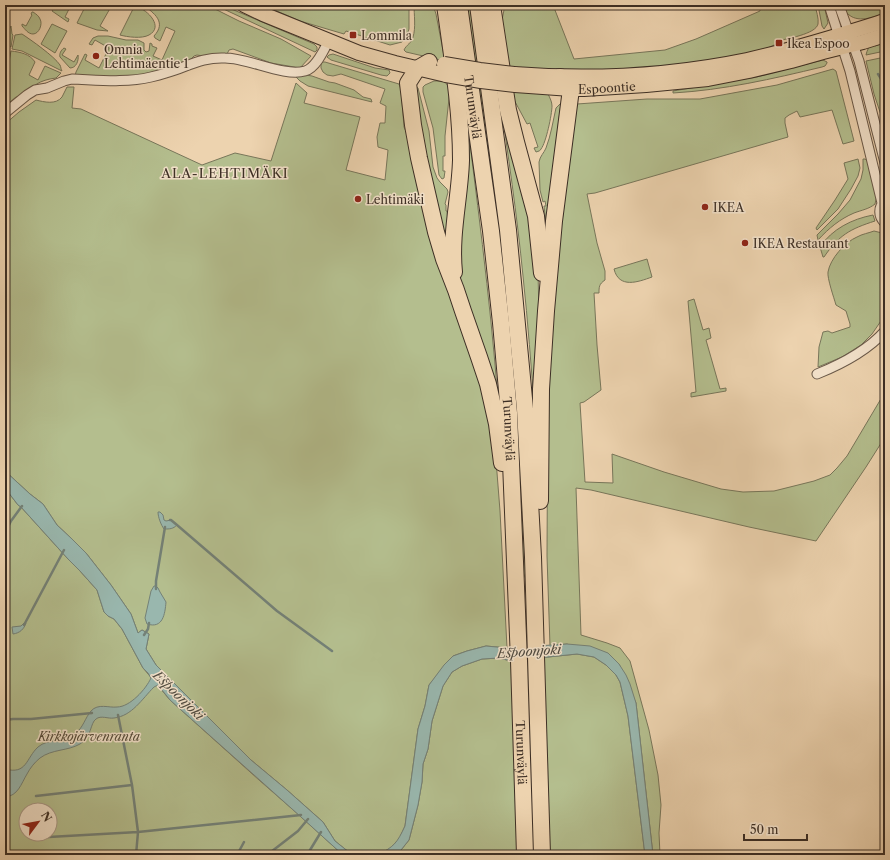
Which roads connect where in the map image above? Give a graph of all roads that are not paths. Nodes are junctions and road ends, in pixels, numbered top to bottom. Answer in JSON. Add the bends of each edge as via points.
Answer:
{"nodes":[{"id":1,"x":244,"y":5,"type":"edge"},
{"id":2,"x":445,"y":5,"type":"edge"},
{"id":3,"x":459,"y":5,"type":"edge"},
{"id":4,"x":478,"y":5,"type":"edge"},
{"id":5,"x":492,"y":5,"type":"edge"},
{"id":6,"x":829,"y":5,"type":"edge"},
{"id":7,"x":839,"y":5,"type":"edge"},
{"id":8,"x":885,"y":21,"type":"edge"},
{"id":9,"x":885,"y":35,"type":"edge"},
{"id":10,"x":329,"y":40,"type":"junction"},
{"id":11,"x":846,"y":40,"type":"junction"},
{"id":12,"x":423,"y":65,"type":"junction"},
{"id":13,"x":560,"y":76,"type":"junction"},
{"id":14,"x":515,"y":80,"type":"junction"},
{"id":15,"x":570,"y":90,"type":"junction"},
{"id":16,"x":5,"y":113,"type":"edge"},
{"id":17,"x":885,"y":164,"type":"edge"},
{"id":18,"x":884,"y":202,"type":"edge"},
{"id":19,"x":885,"y":222,"type":"edge"},
{"id":20,"x":456,"y":290,"type":"junction"},
{"id":21,"x":546,"y":311,"type":"junction"},
{"id":22,"x":885,"y":324,"type":"edge"},
{"id":23,"x":882,"y":334,"type":"edge"},
{"id":24,"x":817,"y":374,"type":"dead end"},
{"id":25,"x":514,"y":511,"type":"junction"},
{"id":26,"x":533,"y":558,"type":"junction"},
{"id":27,"x":525,"y":855,"type":"edge"},
{"id":28,"x":542,"y":855,"type":"edge"}],
"edges":[{"from":1,"to":10,"type":"main road","name":"Espoontie"},
{"from":2,"to":20,"type":"highway","via":[[461,138],[453,238]]},
{"from":3,"to":25,"type":"highway","name":"Turunväylä","via":[[491,231],[509,413]]},
{"from":4,"to":26,"type":"highway","name":"Turunväylä","via":[[517,318]]},
{"from":5,"to":21,"type":"highway","via":[[508,110],[536,216]]},
{"from":6,"to":11,"type":"street"},
{"from":7,"to":11,"type":"street"},
{"from":8,"to":11,"type":"main road","name":"Espoontie"},
{"from":9,"to":11,"type":"main road","name":"Espoontie"},
{"from":10,"to":12,"type":"main road","name":"Espoontie","via":[[397,56]]},
{"from":10,"to":16,"type":"street","via":[[312,68],[306,71],[285,72],[243,60],[205,59],[150,78],[125,81],[64,81],[35,90]]},
{"from":11,"to":13,"type":"main road","name":"Espoontie","via":[[666,73]]},
{"from":11,"to":15,"type":"main road","name":"Espoontie","via":[[749,71],[708,79]]},
{"from":11,"to":17,"type":"street","via":[[860,65]]},
{"from":11,"to":18,"type":"street","via":[[850,71]]},
{"from":12,"to":14,"type":"main road","name":"Espoontie","bridge":true,"via":[[445,70],[480,70]]},
{"from":12,"to":20,"type":"highway","via":[[408,83],[413,125],[436,232]]},
{"from":13,"to":14,"type":"main road","name":"Espoontie"},
{"from":13,"to":15,"type":"highway"},
{"from":14,"to":15,"type":"main road","name":"Espoontie"},
{"from":15,"to":21,"type":"highway"},
{"from":18,"to":19,"type":"street","via":[[880,208],[880,216]]},
{"from":20,"to":25,"type":"highway","via":[[488,384],[497,424],[504,477]]},
{"from":21,"to":26,"type":"highway","via":[[541,389],[540,525]]},
{"from":22,"to":23,"type":"street"},
{"from":23,"to":24,"type":"street","via":[[847,361]]},
{"from":25,"to":27,"type":"highway","name":"Turunväylä"},
{"from":26,"to":28,"type":"highway","name":"Turunväylä"}]}
